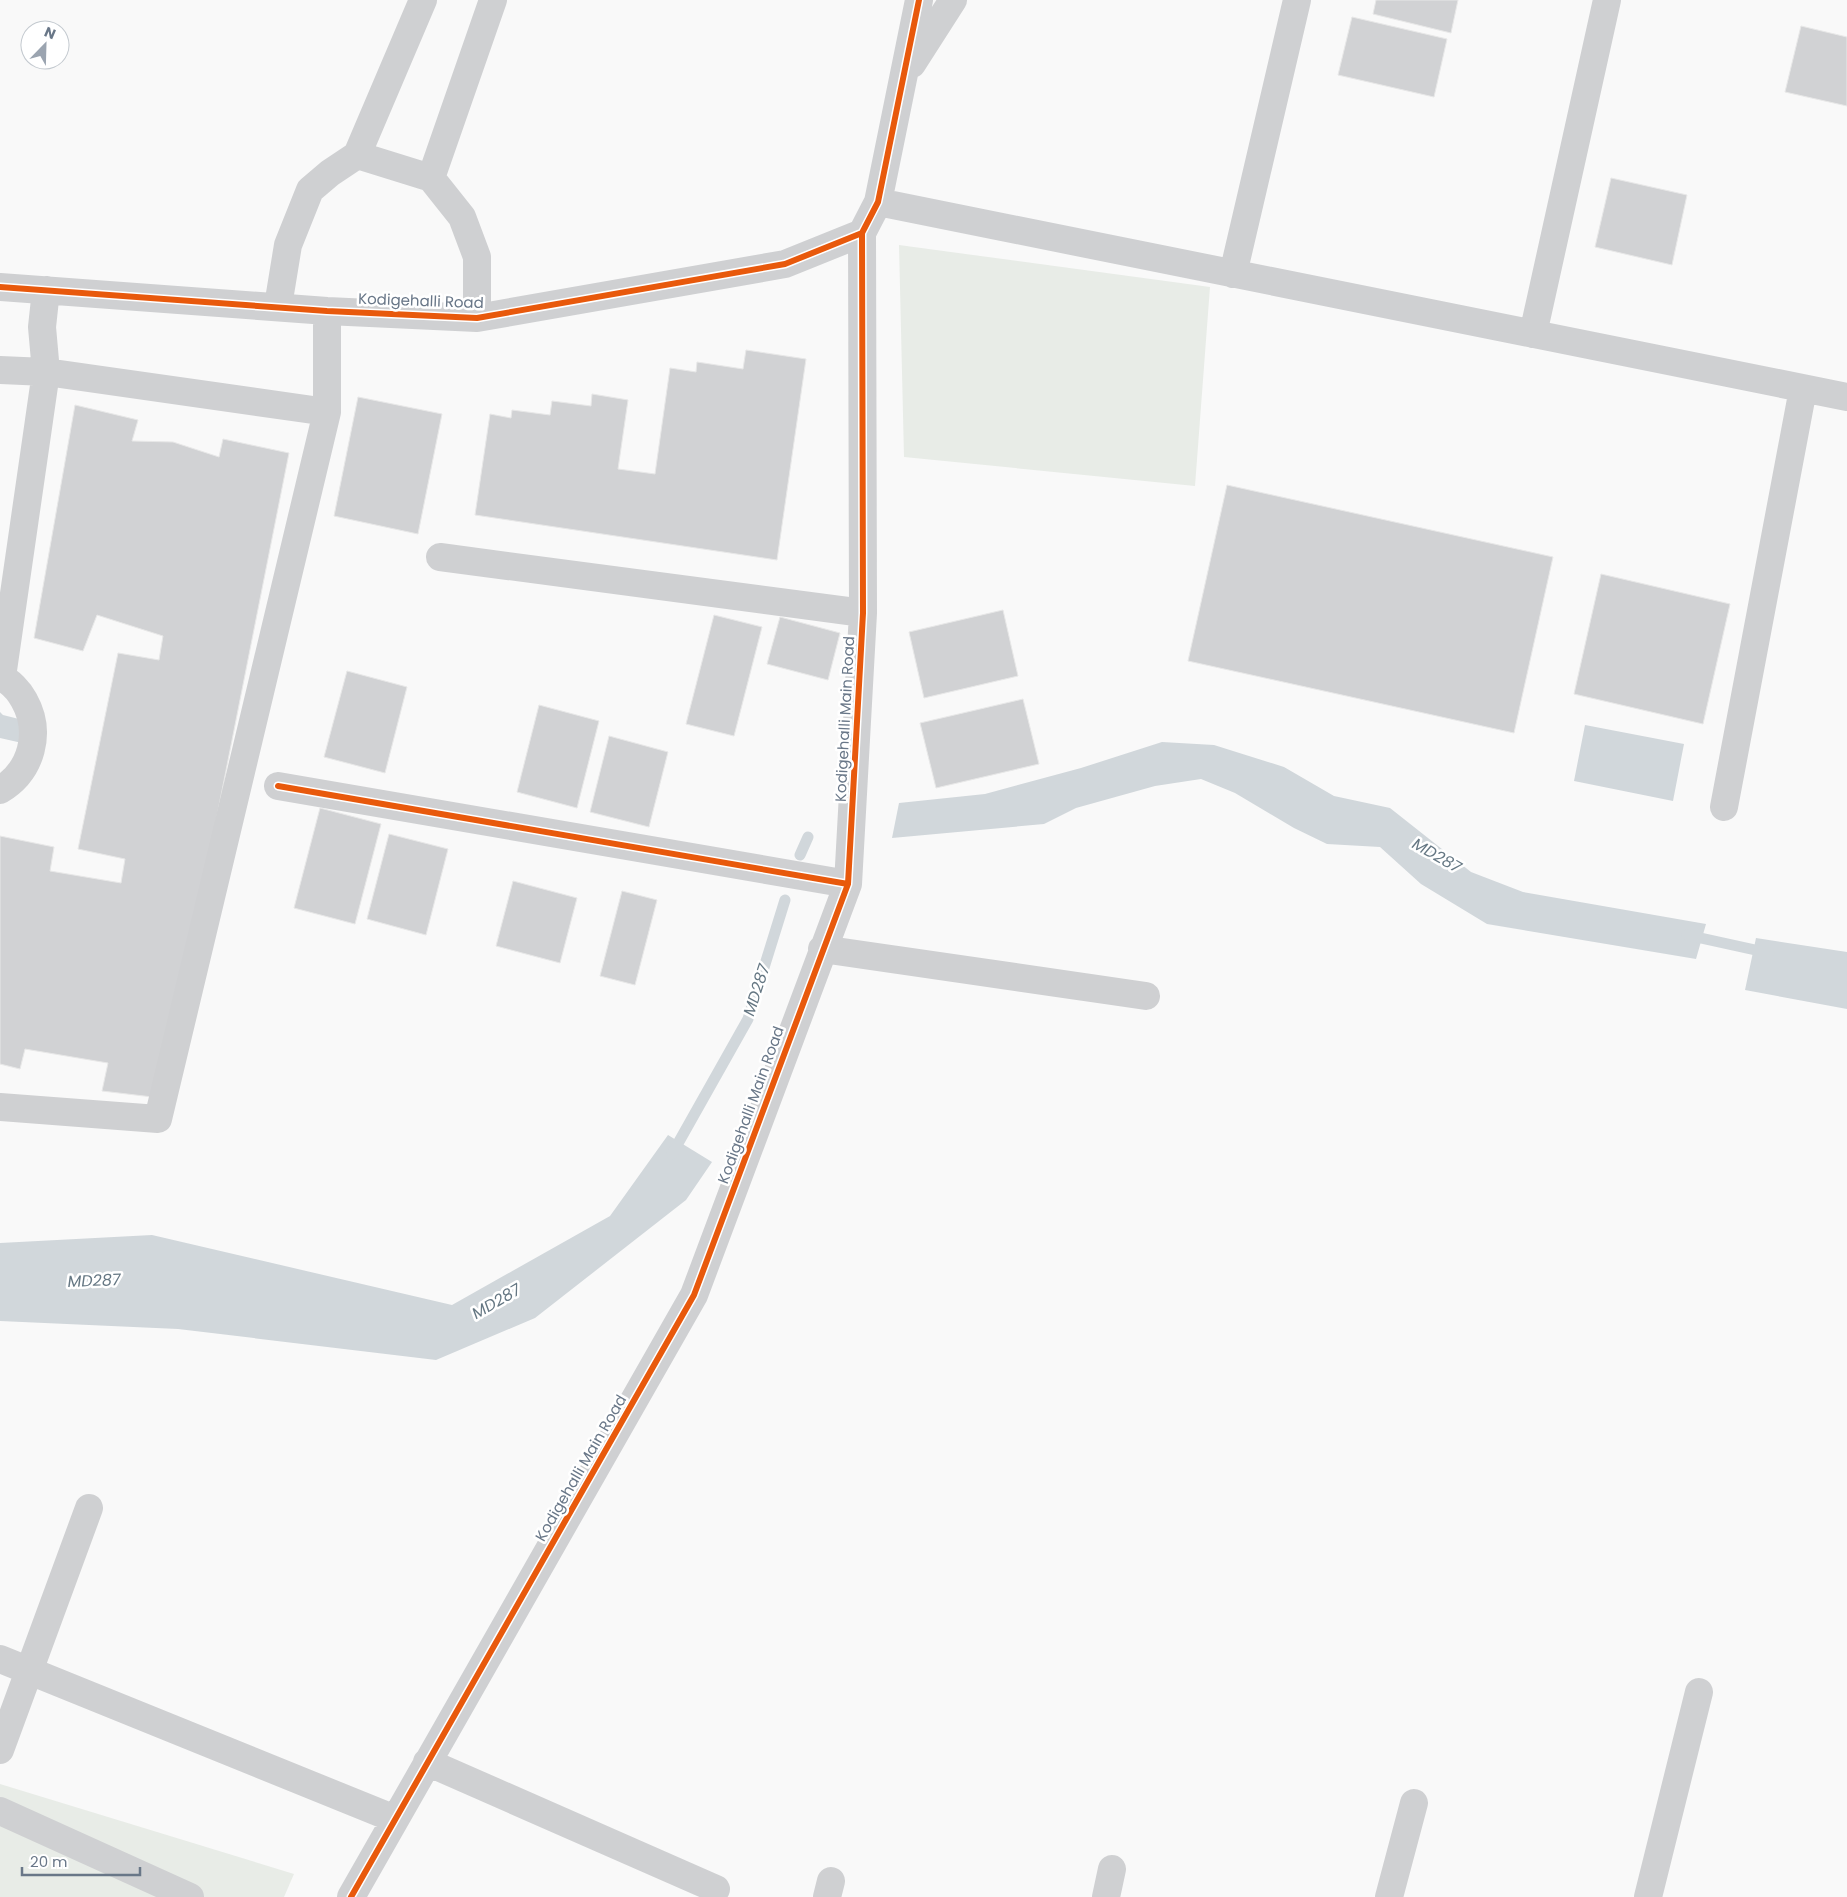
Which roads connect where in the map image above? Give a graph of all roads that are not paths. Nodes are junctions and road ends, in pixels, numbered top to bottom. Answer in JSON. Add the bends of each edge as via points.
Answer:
{"nodes":[{"id":1,"x":423,"y":0,"type":"edge"},
{"id":2,"x":494,"y":0,"type":"edge"},
{"id":3,"x":919,"y":0,"type":"edge"},
{"id":4,"x":953,"y":0,"type":"edge"},
{"id":5,"x":1297,"y":0,"type":"edge"},
{"id":6,"x":1607,"y":0,"type":"edge"},
{"id":7,"x":903,"y":78,"type":"junction"},
{"id":8,"x":357,"y":156,"type":"junction"},
{"id":9,"x":431,"y":178,"type":"junction"},
{"id":10,"x":878,"y":202,"type":"junction"},
{"id":11,"x":862,"y":233,"type":"junction"},
{"id":12,"x":1233,"y":274,"type":"junction"},
{"id":13,"x":0,"y":287,"type":"edge"},
{"id":14,"x":46,"y":290,"type":"junction"},
{"id":15,"x":278,"y":306,"type":"junction"},
{"id":16,"x":327,"y":310,"type":"junction"},
{"id":17,"x":476,"y":318,"type":"junction"},
{"id":18,"x":1533,"y":334,"type":"junction"},
{"id":19,"x":0,"y":370,"type":"edge"},
{"id":20,"x":46,"y":372,"type":"junction"},
{"id":21,"x":1803,"y":389,"type":"junction"},
{"id":22,"x":1847,"y":397,"type":"edge"},
{"id":23,"x":327,"y":412,"type":"junction"},
{"id":24,"x":440,"y":557,"type":"dead end"},
{"id":25,"x":863,"y":613,"type":"junction"},
{"id":26,"x":1,"y":677,"type":"edge"},
{"id":27,"x":278,"y":786,"type":"dead end"},
{"id":28,"x":0,"y":790,"type":"edge"},
{"id":29,"x":1724,"y":807,"type":"dead end"},
{"id":30,"x":848,"y":884,"type":"junction"},
{"id":31,"x":822,"y":950,"type":"junction"},
{"id":32,"x":1146,"y":996,"type":"dead end"},
{"id":33,"x":0,"y":1107,"type":"edge"},
{"id":34,"x":89,"y":1508,"type":"dead end"},
{"id":35,"x":0,"y":1659,"type":"edge"},
{"id":36,"x":29,"y":1671,"type":"junction"},
{"id":37,"x":1699,"y":1692,"type":"dead end"},
{"id":38,"x":0,"y":1750,"type":"edge"},
{"id":39,"x":427,"y":1762,"type":"junction"},
{"id":40,"x":1414,"y":1803,"type":"dead end"},
{"id":41,"x":0,"y":1811,"type":"edge"},
{"id":42,"x":395,"y":1819,"type":"junction"},
{"id":43,"x":1112,"y":1869,"type":"dead end"},
{"id":44,"x":716,"y":1889,"type":"dead end"},
{"id":45,"x":190,"y":1897,"type":"edge"},
{"id":46,"x":351,"y":1897,"type":"edge"},
{"id":47,"x":1106,"y":1897,"type":"edge"},
{"id":48,"x":1389,"y":1897,"type":"edge"},
{"id":49,"x":1648,"y":1897,"type":"edge"}],
"edges":[{"from":1,"to":8,"type":"street"},
{"from":2,"to":9,"type":"street"},
{"from":3,"to":7,"type":"street"},
{"from":4,"to":7,"type":"street"},
{"from":5,"to":12,"type":"street"},
{"from":6,"to":18,"type":"street"},
{"from":7,"to":10,"type":"street"},
{"from":8,"to":9,"type":"street"},
{"from":8,"to":15,"type":"street","via":[[310,190],[288,245]]},
{"from":9,"to":17,"type":"street","via":[[462,217],[478,257]]},
{"from":10,"to":11,"type":"street"},
{"from":10,"to":12,"type":"street"},
{"from":11,"to":17,"type":"street","name":"Kodigehalli Road","via":[[785,264]]},
{"from":11,"to":25,"type":"street","name":"Kodigehalli Main Road"},
{"from":12,"to":18,"type":"street"},
{"from":13,"to":14,"type":"street","name":"Kodigehalli Road"},
{"from":14,"to":15,"type":"street","name":"Kodigehalli Road"},
{"from":14,"to":20,"type":"street","via":[[42,327]]},
{"from":15,"to":16,"type":"street","name":"Kodigehalli Road"},
{"from":16,"to":17,"type":"street","name":"Kodigehalli Road"},
{"from":16,"to":23,"type":"street"},
{"from":18,"to":21,"type":"street"},
{"from":19,"to":20,"type":"street"},
{"from":20,"to":23,"type":"street"},
{"from":20,"to":26,"type":"street"},
{"from":21,"to":22,"type":"street"},
{"from":21,"to":29,"type":"street"},
{"from":23,"to":33,"type":"street","via":[[158,1120]]},
{"from":24,"to":25,"type":"street"},
{"from":25,"to":30,"type":"street","name":"Kodigehalli Main Road"},
{"from":26,"to":28,"type":"street","via":[[19,692],[27,705],[34,734],[31,755],[19,775]]},
{"from":27,"to":30,"type":"street"},
{"from":30,"to":31,"type":"street","name":"Kodigehalli Main Road"},
{"from":31,"to":32,"type":"street"},
{"from":31,"to":39,"type":"street","name":"Kodigehalli Main Road","via":[[694,1296]]},
{"from":34,"to":36,"type":"street"},
{"from":35,"to":36,"type":"street"},
{"from":36,"to":38,"type":"street"},
{"from":36,"to":42,"type":"street"},
{"from":37,"to":49,"type":"street"},
{"from":39,"to":42,"type":"street","name":"Kodigehalli Main Road"},
{"from":39,"to":44,"type":"street"},
{"from":40,"to":48,"type":"street"},
{"from":41,"to":45,"type":"street"},
{"from":42,"to":46,"type":"street","name":"Kodigehalli Main Road"},
{"from":43,"to":47,"type":"street"}]}
